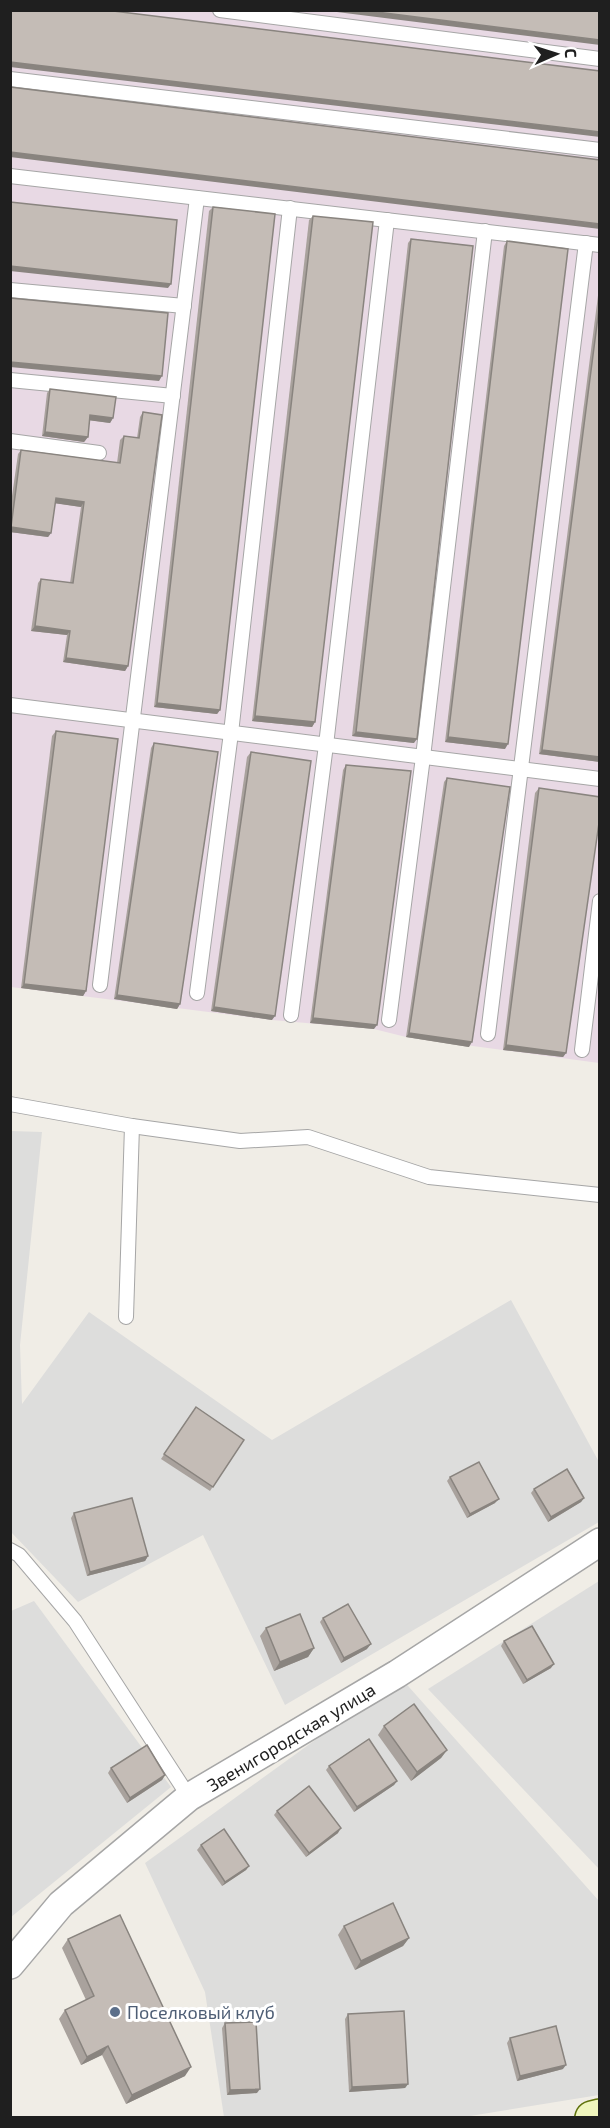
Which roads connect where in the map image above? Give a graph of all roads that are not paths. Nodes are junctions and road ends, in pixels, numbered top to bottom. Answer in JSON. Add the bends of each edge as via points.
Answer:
{"nodes":[{"id":1,"x":220,"y":10,"type":"edge"},
{"id":2,"x":600,"y":59,"type":"edge"},
{"id":3,"x":10,"y":79,"type":"edge"},
{"id":4,"x":600,"y":150,"type":"edge"},
{"id":5,"x":10,"y":176,"type":"edge"},
{"id":6,"x":197,"y":198,"type":"junction"},
{"id":7,"x":290,"y":208,"type":"junction"},
{"id":8,"x":387,"y":220,"type":"junction"},
{"id":9,"x":485,"y":231,"type":"junction"},
{"id":10,"x":593,"y":244,"type":"edge"},
{"id":11,"x":10,"y":290,"type":"edge"},
{"id":12,"x":184,"y":306,"type":"junction"},
{"id":13,"x":10,"y":380,"type":"edge"},
{"id":14,"x":173,"y":396,"type":"junction"},
{"id":15,"x":10,"y":441,"type":"edge"},
{"id":16,"x":99,"y":453,"type":"dead end"},
{"id":17,"x":10,"y":705,"type":"edge"},
{"id":18,"x":132,"y":721,"type":"junction"},
{"id":19,"x":231,"y":733,"type":"junction"},
{"id":20,"x":326,"y":745,"type":"junction"},
{"id":21,"x":423,"y":757,"type":"junction"},
{"id":22,"x":520,"y":769,"type":"junction"},
{"id":23,"x":600,"y":779,"type":"edge"},
{"id":24,"x":600,"y":902,"type":"edge"},
{"id":25,"x":100,"y":985,"type":"dead end"},
{"id":26,"x":197,"y":993,"type":"dead end"},
{"id":27,"x":291,"y":1015,"type":"dead end"},
{"id":28,"x":389,"y":1020,"type":"dead end"},
{"id":29,"x":488,"y":1034,"type":"dead end"},
{"id":30,"x":582,"y":1050,"type":"dead end"},
{"id":31,"x":10,"y":1104,"type":"edge"},
{"id":32,"x":132,"y":1126,"type":"junction"},
{"id":33,"x":600,"y":1196,"type":"edge"},
{"id":34,"x":126,"y":1317,"type":"dead end"},
{"id":35,"x":600,"y":1542,"type":"edge"},
{"id":36,"x":10,"y":1550,"type":"edge"},
{"id":37,"x":189,"y":1797,"type":"junction"},
{"id":38,"x":10,"y":1965,"type":"edge"},
{"id":39,"x":600,"y":2116,"type":"edge"},
{"id":40,"x":592,"y":2118,"type":"edge"}],
"edges":[{"from":1,"to":2,"type":"lane"},
{"from":3,"to":4,"type":"lane"},
{"from":5,"to":6,"type":"lane"},
{"from":6,"to":7,"type":"lane"},
{"from":6,"to":12,"type":"lane"},
{"from":7,"to":8,"type":"lane"},
{"from":7,"to":19,"type":"lane"},
{"from":8,"to":9,"type":"lane"},
{"from":8,"to":20,"type":"lane"},
{"from":9,"to":10,"type":"lane"},
{"from":9,"to":21,"type":"lane"},
{"from":10,"to":22,"type":"lane"},
{"from":11,"to":12,"type":"lane"},
{"from":12,"to":14,"type":"lane"},
{"from":13,"to":14,"type":"lane"},
{"from":14,"to":18,"type":"lane"},
{"from":15,"to":16,"type":"lane"},
{"from":17,"to":18,"type":"lane"},
{"from":18,"to":19,"type":"lane"},
{"from":18,"to":25,"type":"lane"},
{"from":19,"to":20,"type":"lane"},
{"from":19,"to":26,"type":"lane"},
{"from":20,"to":21,"type":"lane"},
{"from":20,"to":27,"type":"lane"},
{"from":21,"to":22,"type":"lane"},
{"from":21,"to":28,"type":"lane"},
{"from":22,"to":23,"type":"lane"},
{"from":22,"to":29,"type":"lane"},
{"from":24,"to":30,"type":"lane"},
{"from":31,"to":32,"type":"lane"},
{"from":32,"to":33,"type":"lane","via":[[240,1142],[308,1137],[429,1177]]},
{"from":32,"to":34,"type":"lane"},
{"from":35,"to":37,"type":"street","name":"Звенигородская улица","via":[[397,1674]]},
{"from":36,"to":37,"type":"lane","via":[[19,1555],[75,1621]]},
{"from":37,"to":38,"type":"street","name":"Звенигородская улица","via":[[61,1904]]},
{"from":39,"to":40,"type":"street"}]}
